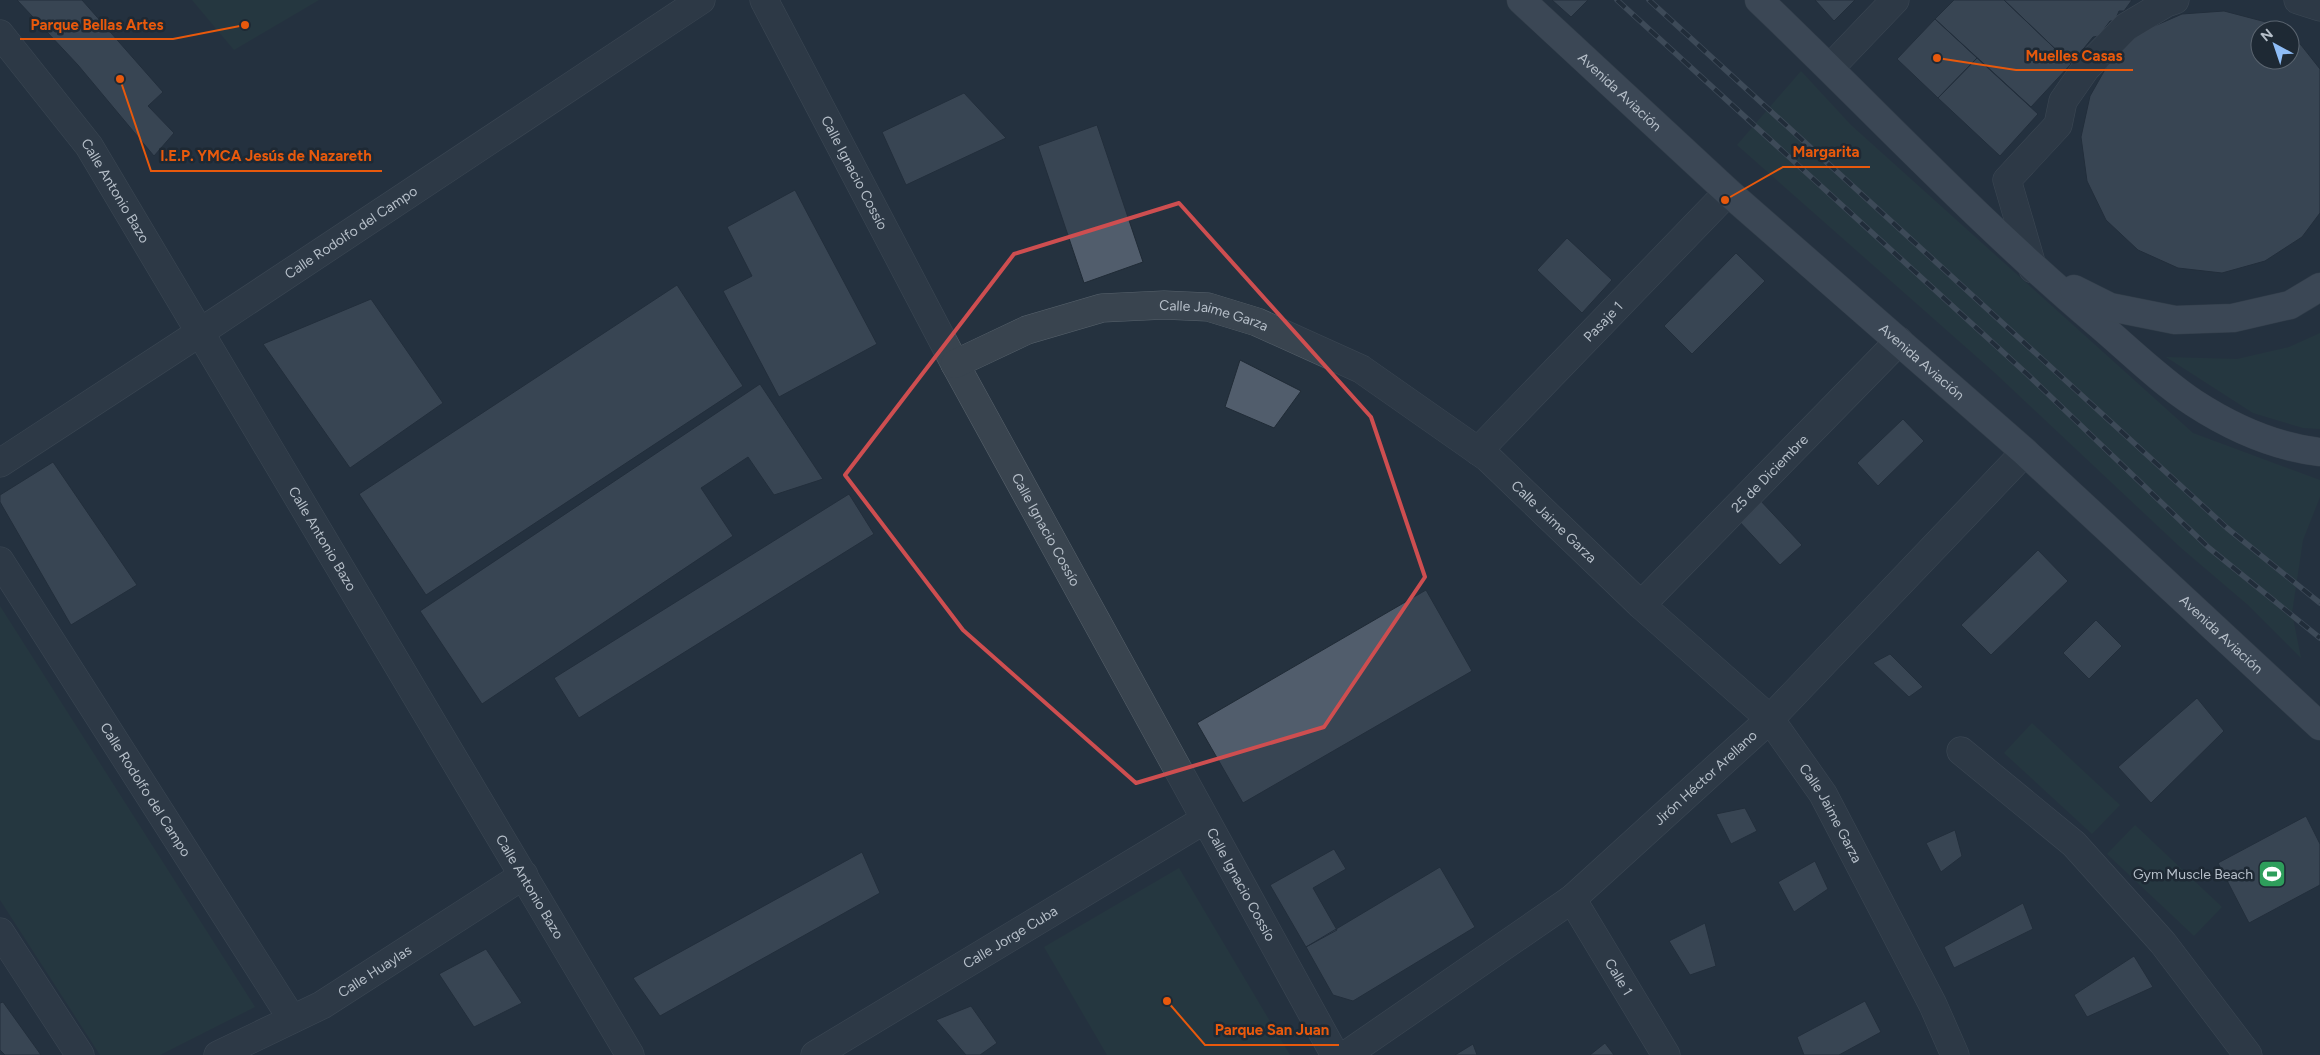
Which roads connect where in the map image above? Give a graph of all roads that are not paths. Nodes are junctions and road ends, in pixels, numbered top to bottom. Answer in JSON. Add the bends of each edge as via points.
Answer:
{"nodes":[{"id":1,"x":700,"y":0,"type":"edge"},
{"id":2,"x":764,"y":0,"type":"edge"},
{"id":3,"x":1521,"y":0,"type":"edge"},
{"id":4,"x":1759,"y":0,"type":"edge"},
{"id":5,"x":1895,"y":0,"type":"edge"},
{"id":6,"x":2175,"y":0,"type":"edge"},
{"id":7,"x":2298,"y":0,"type":"edge"},
{"id":8,"x":2320,"y":7,"type":"edge"},
{"id":9,"x":0,"y":34,"type":"edge"},
{"id":10,"x":1830,"y":68,"type":"junction"},
{"id":11,"x":1728,"y":192,"type":"junction"},
{"id":12,"x":2034,"y":268,"type":"junction"},
{"id":13,"x":2320,"y":287,"type":"edge"},
{"id":14,"x":199,"y":333,"type":"junction"},
{"id":15,"x":1898,"y":341,"type":"junction"},
{"id":16,"x":955,"y":364,"type":"junction"},
{"id":17,"x":1478,"y":451,"type":"junction"},
{"id":18,"x":2025,"y":452,"type":"junction"},
{"id":19,"x":2320,"y":452,"type":"edge"},
{"id":20,"x":0,"y":463,"type":"edge"},
{"id":21,"x":0,"y":561,"type":"edge"},
{"id":22,"x":1641,"y":606,"type":"junction"},
{"id":23,"x":1770,"y":719,"type":"junction"},
{"id":24,"x":2320,"y":726,"type":"edge"},
{"id":25,"x":1961,"y":751,"type":"dead end"},
{"id":26,"x":1204,"y":820,"type":"junction"},
{"id":27,"x":524,"y":875,"type":"junction"},
{"id":28,"x":1572,"y":899,"type":"junction"},
{"id":29,"x":0,"y":932,"type":"edge"},
{"id":30,"x":292,"y":1019,"type":"junction"},
{"id":31,"x":80,"y":1055,"type":"edge"},
{"id":32,"x":218,"y":1055,"type":"edge"},
{"id":33,"x":630,"y":1055,"type":"edge"},
{"id":34,"x":815,"y":1055,"type":"edge"},
{"id":35,"x":1335,"y":1055,"type":"edge"},
{"id":36,"x":1346,"y":1055,"type":"edge"},
{"id":37,"x":1666,"y":1055,"type":"edge"},
{"id":38,"x":1955,"y":1055,"type":"edge"},
{"id":39,"x":2248,"y":1055,"type":"edge"}],
"edges":[{"from":1,"to":14,"type":"street","name":"Calle Rodolfo del Campo"},
{"from":2,"to":16,"type":"street","name":"Calle Ignacio Cossío"},
{"from":3,"to":11,"type":"main road","name":"Avenida Aviación"},
{"from":4,"to":10,"type":"main road"},
{"from":5,"to":10,"type":"street"},
{"from":6,"to":12,"type":"street","via":[[2126,26],[2086,68],[2063,101],[2058,126],[2007,180]]},
{"from":7,"to":8,"type":"street"},
{"from":9,"to":14,"type":"street","name":"Calle Antonio Bazo","via":[[89,146]]},
{"from":10,"to":12,"type":"main road"},
{"from":11,"to":15,"type":"main road","name":"Avenida Aviación"},
{"from":11,"to":17,"type":"street","name":"Pasaje 1"},
{"from":12,"to":13,"type":"main road","via":[[2110,307],[2175,320],[2242,316],[2290,305]]},
{"from":12,"to":19,"type":"main road","via":[[2193,402],[2253,434]]},
{"from":14,"to":20,"type":"street","name":"Calle Rodolfo del Campo"},
{"from":14,"to":27,"type":"street","name":"Calle Antonio Bazo"},
{"from":15,"to":18,"type":"main road","name":"Avenida Aviación"},
{"from":15,"to":22,"type":"street","name":"25 de Diciembre"},
{"from":16,"to":17,"type":"street","name":"Calle Jaime Garza","via":[[1027,330],[1102,308],[1208,307],[1257,322],[1361,369]]},
{"from":16,"to":26,"type":"street","name":"Calle Ignacio Cossío"},
{"from":17,"to":22,"type":"street","name":"Calle Jaime Garza"},
{"from":18,"to":23,"type":"street","name":"Jirón Héctor Arellano"},
{"from":18,"to":24,"type":"main road","name":"Avenida Aviación"},
{"from":21,"to":30,"type":"street","name":"Calle Rodolfo del Campo"},
{"from":22,"to":23,"type":"street","name":"Calle Jaime Garza"},
{"from":23,"to":28,"type":"street","name":"Jirón Héctor Arellano"},
{"from":23,"to":38,"type":"street","name":"Calle Jaime Garza","via":[[1823,794],[1933,1005]]},
{"from":25,"to":39,"type":"street","via":[[2074,844],[2164,943]]},
{"from":26,"to":34,"type":"street","name":"Calle Jorge Cuba"},
{"from":26,"to":35,"type":"street","name":"Calle Ignacio Cossío"},
{"from":27,"to":30,"type":"street","name":"Calle Huaylas","via":[[322,1005]]},
{"from":27,"to":33,"type":"street","name":"Calle Antonio Bazo"},
{"from":28,"to":36,"type":"street","name":"Jirón Héctor Arellano"},
{"from":28,"to":37,"type":"street","name":"Calle 1"},
{"from":29,"to":31,"type":"street"},
{"from":30,"to":32,"type":"street","name":"Calle Huaylas"}]}
